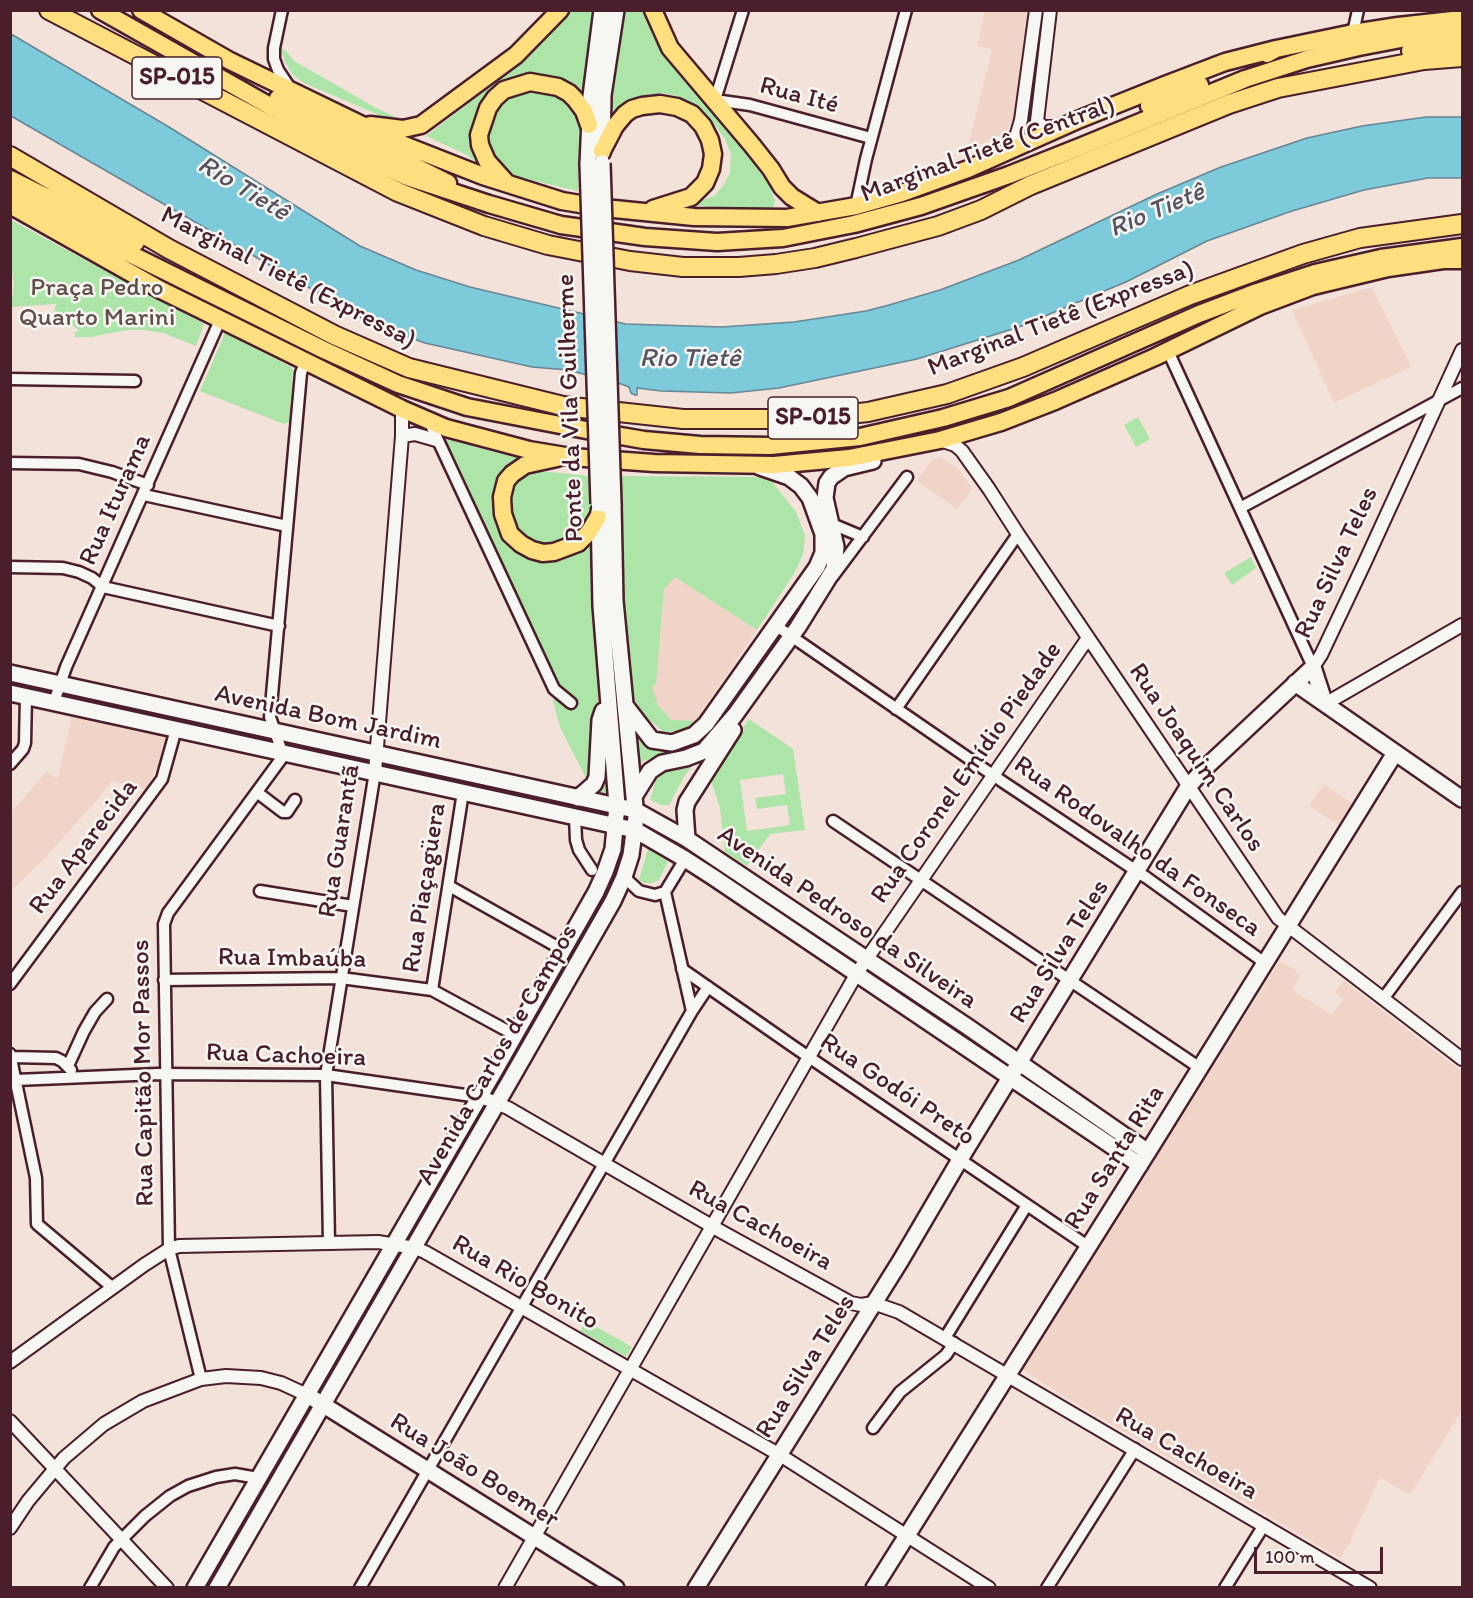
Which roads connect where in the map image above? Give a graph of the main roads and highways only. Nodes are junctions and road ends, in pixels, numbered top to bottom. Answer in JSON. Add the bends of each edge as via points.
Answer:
{"nodes":[{"id":1,"x":49,"y":10,"type":"edge"},
{"id":2,"x":100,"y":10,"type":"edge"},
{"id":3,"x":141,"y":10,"type":"edge"},
{"id":4,"x":560,"y":10,"type":"edge"},
{"id":5,"x":602,"y":10,"type":"edge"},
{"id":6,"x":616,"y":10,"type":"edge"},
{"id":7,"x":653,"y":10,"type":"edge"},
{"id":8,"x":1462,"y":18,"type":"edge"},
{"id":9,"x":1462,"y":32,"type":"edge"},
{"id":10,"x":1462,"y":44,"type":"edge"},
{"id":11,"x":1275,"y":50,"type":"junction"},
{"id":12,"x":1462,"y":57,"type":"edge"},
{"id":13,"x":244,"y":67,"type":"junction"},
{"id":14,"x":1309,"y":81,"type":"junction"},
{"id":15,"x":361,"y":125,"type":"junction"},
{"id":16,"x":589,"y":125,"type":"junction"},
{"id":17,"x":10,"y":156,"type":"edge"},
{"id":18,"x":597,"y":159,"type":"junction"},
{"id":19,"x":1009,"y":175,"type":"junction"},
{"id":20,"x":10,"y":180,"type":"edge"},
{"id":21,"x":508,"y":183,"type":"junction"},
{"id":22,"x":10,"y":188,"type":"edge"},
{"id":23,"x":489,"y":204,"type":"junction"},
{"id":24,"x":10,"y":205,"type":"edge"},
{"id":25,"x":640,"y":212,"type":"junction"},
{"id":26,"x":818,"y":213,"type":"junction"},
{"id":27,"x":1462,"y":224,"type":"edge"},
{"id":28,"x":1462,"y":236,"type":"edge"},
{"id":29,"x":1462,"y":247,"type":"edge"},
{"id":30,"x":169,"y":249,"type":"junction"},
{"id":31,"x":1462,"y":260,"type":"edge"},
{"id":32,"x":1190,"y":295,"type":"junction"},
{"id":33,"x":1260,"y":306,"type":"junction"},
{"id":34,"x":1067,"y":373,"type":"junction"},
{"id":35,"x":359,"y":387,"type":"junction"},
{"id":36,"x":586,"y":430,"type":"junction"},
{"id":37,"x":912,"y":447,"type":"junction"},
{"id":38,"x":570,"y":457,"type":"junction"},
{"id":39,"x":757,"y":466,"type":"junction"},
{"id":40,"x":603,"y":508,"type":"junction"},
{"id":41,"x":10,"y":673,"type":"edge"},
{"id":42,"x":1295,"y":683,"type":"junction"},
{"id":43,"x":18,"y":694,"type":"edge"},
{"id":44,"x":607,"y":696,"type":"junction"},
{"id":45,"x":1325,"y":704,"type":"junction"},
{"id":46,"x":625,"y":705,"type":"junction"},
{"id":47,"x":735,"y":715,"type":"junction"},
{"id":48,"x":1395,"y":753,"type":"junction"},
{"id":49,"x":578,"y":798,"type":"junction"},
{"id":50,"x":1462,"y":799,"type":"edge"},
{"id":51,"x":635,"y":803,"type":"junction"},
{"id":52,"x":617,"y":805,"type":"junction"},
{"id":53,"x":616,"y":825,"type":"junction"},
{"id":54,"x":634,"y":831,"type":"junction"},
{"id":55,"x":687,"y":839,"type":"junction"},
{"id":56,"x":1019,"y":1063,"type":"junction"},
{"id":57,"x":1010,"y":1077,"type":"junction"},
{"id":58,"x":1148,"y":1152,"type":"junction"},
{"id":59,"x":1140,"y":1165,"type":"junction"},
{"id":60,"x":307,"y":1395,"type":"junction"},
{"id":61,"x":323,"y":1405,"type":"junction"},
{"id":62,"x":195,"y":1587,"type":"edge"},
{"id":63,"x":217,"y":1587,"type":"edge"},
{"id":64,"x":616,"y":1587,"type":"edge"},
{"id":65,"x":696,"y":1587,"type":"edge"},
{"id":66,"x":874,"y":1587,"type":"edge"}],
"edges":[{"from":1,"to":14,"type":"highway","number":"SP-015","via":[[398,192],[484,226],[548,245],[683,267],[739,267],[815,258],[938,226],[1229,104]]},
{"from":2,"to":23,"type":"highway","name":"Marginal Tietê (Central)","via":[[337,144],[407,177]]},
{"from":3,"to":13,"type":"highway"},
{"from":4,"to":15,"type":"highway","via":[[516,55],[422,125],[403,129]]},
{"from":5,"to":16,"type":"main road","name":"Ponte da Vila Guilherme"},
{"from":6,"to":18,"type":"main road","name":"Ponte da Vila Guilherme"},
{"from":7,"to":26,"type":"highway","via":[[670,48],[782,187]]},
{"from":8,"to":11,"type":"highway","via":[[1353,33]]},
{"from":9,"to":19,"type":"highway","name":"Marginal Tietê (Central)","via":[[1359,46],[1276,69]]},
{"from":10,"to":14,"type":"highway","via":[[1394,55]]},
{"from":11,"to":19,"type":"highway","via":[[1031,157]]},
{"from":11,"to":26,"type":"highway","via":[[1225,62],[918,189]]},
{"from":12,"to":14,"type":"highway","number":"SP-015"},
{"from":13,"to":15,"type":"highway"},
{"from":13,"to":23,"type":"highway","via":[[263,91]]},
{"from":15,"to":21,"type":"highway"},
{"from":16,"to":18,"type":"main road","name":"Ponte da Vila Guilherme"},
{"from":16,"to":21,"type":"highway","via":[[575,99],[558,87],[530,82],[504,90],[488,108],[479,135],[487,161]]},
{"from":17,"to":30,"type":"highway","name":"Marginal Tietê (Expressa)","number":"SP-015"},
{"from":18,"to":25,"type":"highway","via":[[620,119],[642,106],[677,107],[692,114],[703,126],[713,154],[705,183],[692,197]]},
{"from":18,"to":40,"type":"main road","name":"Ponte da Vila Guilherme","bridge":true},
{"from":19,"to":23,"type":"highway","name":"Marginal Tietê (Central)","via":[[921,206],[854,224],[783,238],[717,242],[561,225]]},
{"from":20,"to":30,"type":"highway","via":[[138,243]]},
{"from":21,"to":25,"type":"highway","via":[[562,201]]},
{"from":22,"to":36,"type":"highway","via":[[98,238],[398,384],[467,407]]},
{"from":24,"to":35,"type":"highway","via":[[161,290]]},
{"from":25,"to":26,"type":"highway","via":[[750,218]]},
{"from":27,"to":32,"type":"highway","name":"Marginal Tietê (Expressa)","number":"SP-015","via":[[1331,244]]},
{"from":28,"to":32,"type":"highway","via":[[1322,257],[1211,293]]},
{"from":29,"to":34,"type":"highway","via":[[1381,258],[1315,273],[1199,314]]},
{"from":30,"to":32,"type":"highway","name":"Marginal Tietê (Expressa)","number":"SP-015","via":[[334,335],[409,368],[563,406],[683,419],[804,419],[868,412],[947,394],[1023,367]]},
{"from":31,"to":33,"type":"highway","via":[[1350,276]]},
{"from":33,"to":34,"type":"highway","via":[[1233,311],[1084,371]]},
{"from":33,"to":37,"type":"highway","via":[[1055,402]]},
{"from":34,"to":36,"type":"highway","via":[[1009,398],[860,437],[770,446],[700,445]]},
{"from":35,"to":36,"type":"highway","via":[[491,423],[557,435]]},
{"from":35,"to":38,"type":"highway","via":[[446,428]]},
{"from":37,"to":39,"type":"highway","via":[[849,458]]},
{"from":37,"to":47,"type":"main road","via":[[905,455],[844,468],[831,477],[824,495],[837,553],[831,578]]},
{"from":38,"to":39,"type":"highway"},
{"from":38,"to":40,"type":"highway","via":[[525,465],[506,481],[502,497],[510,534],[521,544],[543,553],[554,552],[578,543]]},
{"from":39,"to":46,"type":"main road","via":[[785,475],[801,486],[811,501],[823,534],[820,561],[699,732],[672,743],[652,740]]},
{"from":40,"to":44,"type":"main road","name":"Ponte da Vila Guilherme","via":[[601,606]]},
{"from":40,"to":46,"type":"main road","name":"Ponte da Vila Guilherme"},
{"from":41,"to":49,"type":"main road","name":"Avenida Bom Jardim"},
{"from":42,"to":45,"type":"main road"},
{"from":42,"to":45,"type":"main road","name":"Rua Silva Teles","via":[[1313,667]]},
{"from":42,"to":56,"type":"main road","name":"Rua Silva Teles","via":[[1188,787]]},
{"from":43,"to":53,"type":"main road","name":"Avenida Bom Jardim"},
{"from":44,"to":49,"type":"main road","via":[[600,720],[597,777]]},
{"from":44,"to":52,"type":"main road","name":"Ponte da Vila Guilherme"},
{"from":45,"to":48,"type":"main road"},
{"from":46,"to":51,"type":"main road","name":"Ponte da Vila Guilherme"},
{"from":47,"to":51,"type":"main road","via":[[704,751],[662,763],[650,771]]},
{"from":47,"to":55,"type":"main road","via":[[732,731],[687,802]]},
{"from":48,"to":50,"type":"main road"},
{"from":48,"to":58,"type":"main road","name":"Rua Santa Rita"},
{"from":49,"to":52,"type":"main road","name":"Avenida Bom Jardim"},
{"from":51,"to":52,"type":"main road","name":"Avenida Bom Jardim"},
{"from":51,"to":54,"type":"main road","name":"Avenida Carlos de Campos"},
{"from":51,"to":55,"type":"main road","name":"Avenida Pedroso da Silveira"},
{"from":52,"to":53,"type":"main road","name":"Avenida Carlos de Campos"},
{"from":53,"to":54,"type":"main road","name":"Avenida Bom Jardim"},
{"from":53,"to":60,"type":"main road","name":"Avenida Carlos de Campos","via":[[605,872],[563,950]]},
{"from":54,"to":57,"type":"main road","name":"Avenida Pedroso da Silveira","via":[[685,859]]},
{"from":54,"to":61,"type":"main road","name":"Avenida Carlos de Campos","via":[[631,855],[609,910]]},
{"from":55,"to":56,"type":"main road","name":"Avenida Pedroso da Silveira"},
{"from":56,"to":57,"type":"main road","name":"Rua Silva Teles"},
{"from":56,"to":58,"type":"main road","name":"Avenida Pedroso da Silveira"},
{"from":57,"to":59,"type":"main road","name":"Avenida Pedroso da Silveira"},
{"from":57,"to":65,"type":"main road","name":"Rua Silva Teles"},
{"from":58,"to":59,"type":"main road","name":"Rua Santa Rita"},
{"from":59,"to":66,"type":"main road","name":"Rua Santa Rita"},
{"from":60,"to":61,"type":"main road","name":"Rua João Boemer"},
{"from":60,"to":62,"type":"main road","name":"Avenida Carlos de Campos"},
{"from":61,"to":63,"type":"main road","name":"Avenida Carlos de Campos"},
{"from":61,"to":64,"type":"main road","name":"Rua João Boemer"}]}
